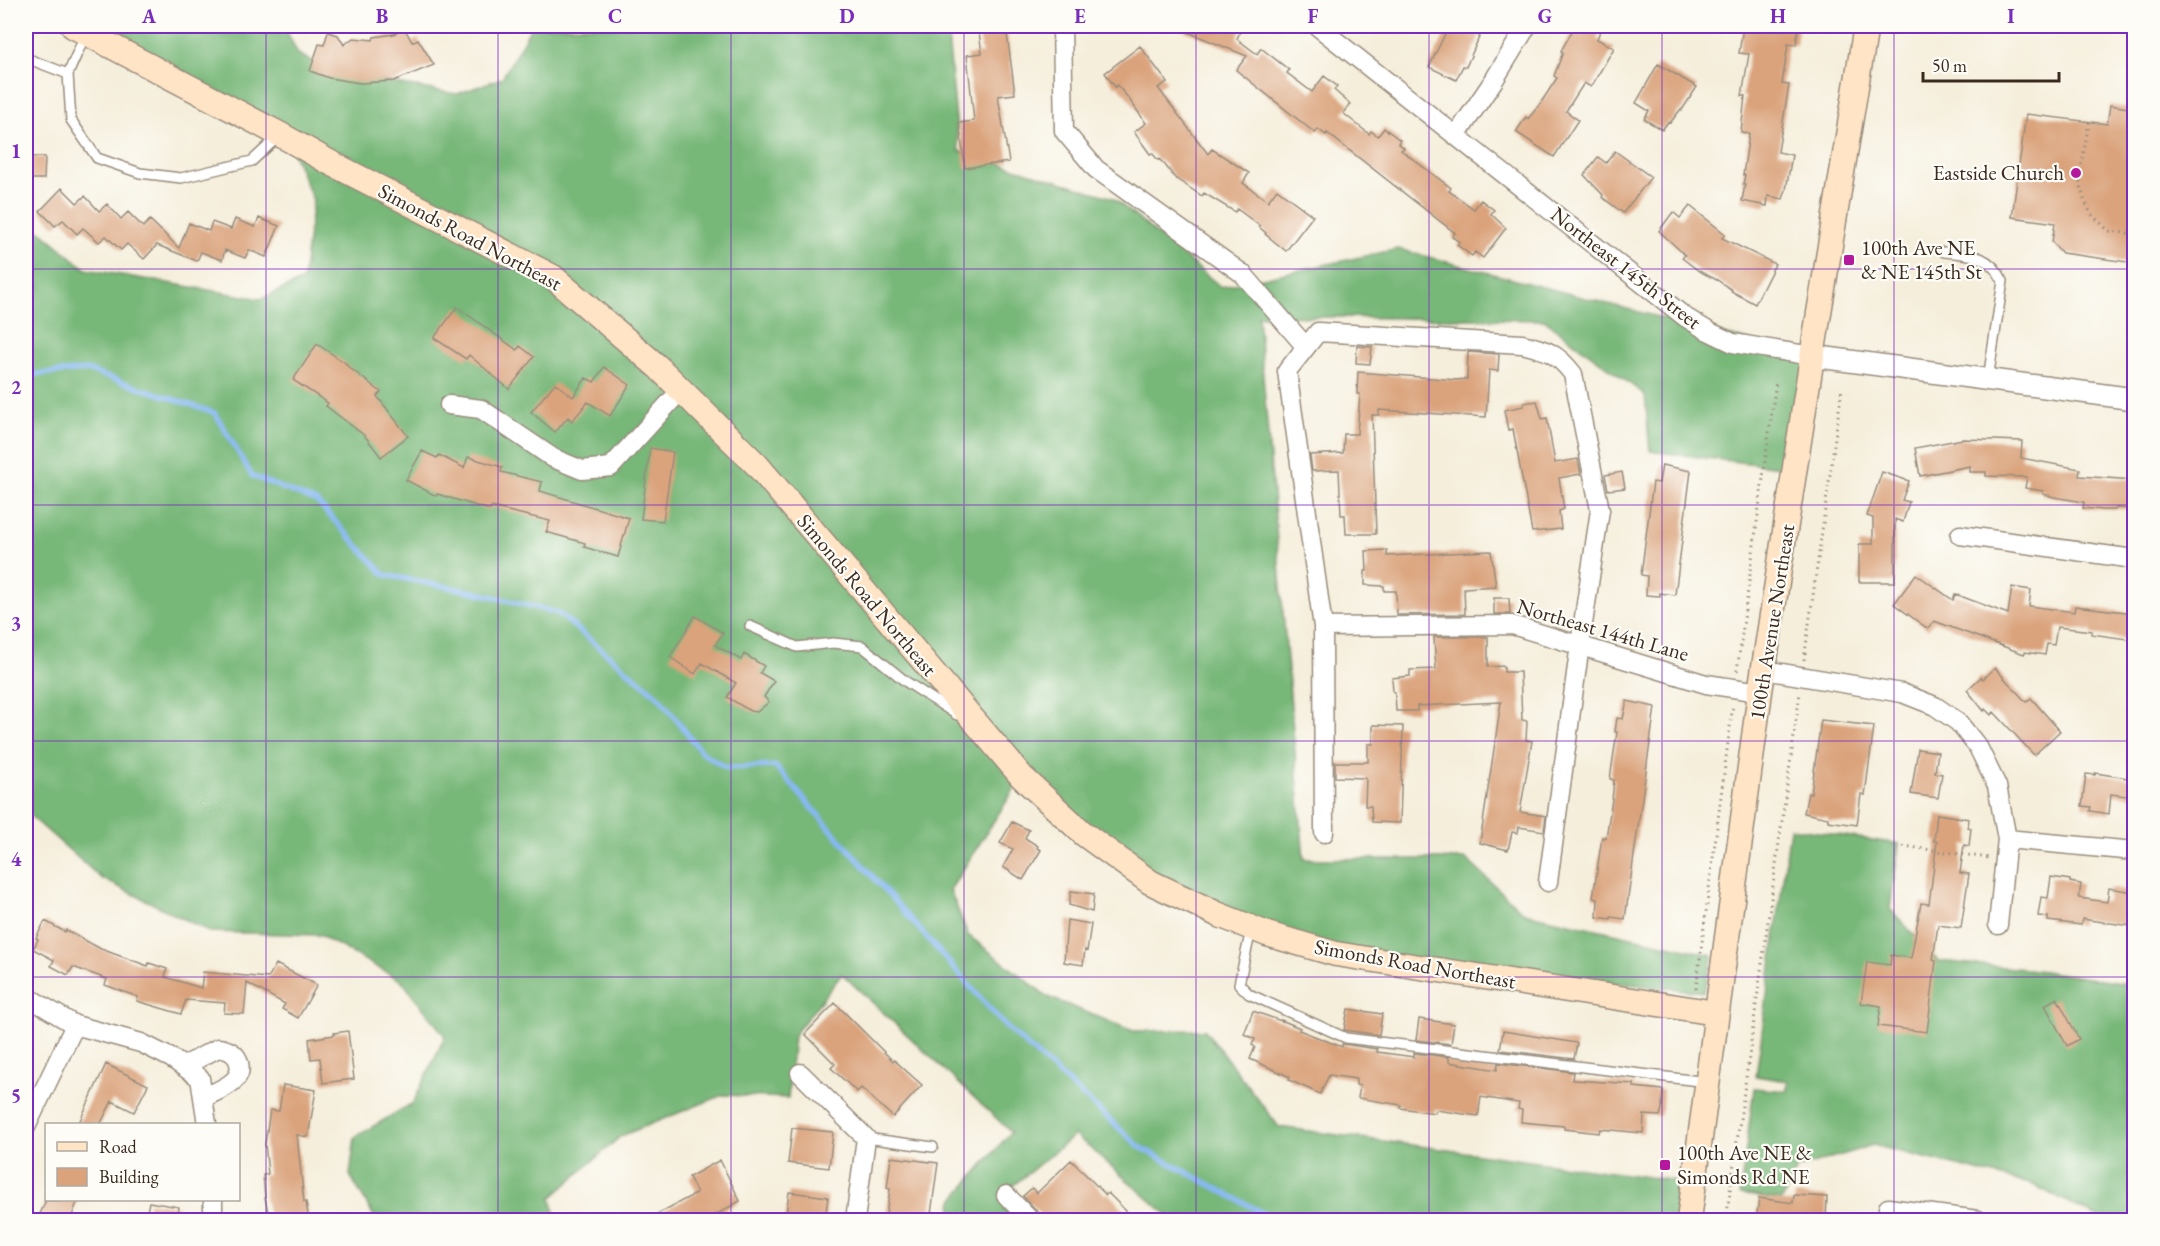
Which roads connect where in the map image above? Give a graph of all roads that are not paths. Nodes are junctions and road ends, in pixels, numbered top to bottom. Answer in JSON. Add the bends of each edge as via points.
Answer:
{"nodes":[{"id":1,"x":1062,"y":26,"type":"edge"},
{"id":2,"x":1317,"y":26,"type":"edge"},
{"id":3,"x":1527,"y":26,"type":"edge"},
{"id":4,"x":1866,"y":26,"type":"edge"},
{"id":5,"x":80,"y":29,"type":"edge"},
{"id":6,"x":26,"y":58,"type":"edge"},
{"id":7,"x":68,"y":74,"type":"junction"},
{"id":8,"x":281,"y":135,"type":"junction"},
{"id":9,"x":1456,"y":136,"type":"junction"},
{"id":10,"x":1944,"y":252,"type":"dead end"},
{"id":11,"x":1306,"y":347,"type":"junction"},
{"id":12,"x":1812,"y":356,"type":"junction"},
{"id":13,"x":1988,"y":379,"type":"junction"},
{"id":14,"x":681,"y":390,"type":"junction"},
{"id":15,"x":2134,"y":399,"type":"edge"},
{"id":16,"x":449,"y":405,"type":"dead end"},
{"id":17,"x":1960,"y":535,"type":"dead end"},
{"id":18,"x":2134,"y":559,"type":"edge"},
{"id":19,"x":750,"y":626,"type":"dead end"},
{"id":20,"x":1323,"y":627,"type":"junction"},
{"id":21,"x":1580,"y":644,"type":"junction"},
{"id":22,"x":1762,"y":681,"type":"junction"},
{"id":23,"x":985,"y":732,"type":"junction"},
{"id":24,"x":1324,"y":833,"type":"dead end"},
{"id":25,"x":2007,"y":839,"type":"junction"},
{"id":26,"x":2134,"y":851,"type":"edge"},
{"id":27,"x":1548,"y":882,"type":"dead end"},
{"id":28,"x":1998,"y":925,"type":"dead end"},
{"id":29,"x":1251,"y":927,"type":"junction"},
{"id":30,"x":26,"y":996,"type":"edge"},
{"id":31,"x":1716,"y":1013,"type":"junction"},
{"id":32,"x":75,"y":1025,"type":"junction"},
{"id":33,"x":183,"y":1066,"type":"junction"},
{"id":34,"x":800,"y":1073,"type":"dead end"},
{"id":35,"x":1707,"y":1082,"type":"junction"},
{"id":36,"x":203,"y":1098,"type":"junction"},
{"id":37,"x":207,"y":1123,"type":"edge"},
{"id":38,"x":26,"y":1127,"type":"edge"},
{"id":39,"x":866,"y":1138,"type":"junction"},
{"id":40,"x":933,"y":1148,"type":"dead end"},
{"id":41,"x":1006,"y":1195,"type":"dead end"},
{"id":42,"x":213,"y":1201,"type":"edge"},
{"id":43,"x":1887,"y":1208,"type":"dead end"},
{"id":44,"x":213,"y":1221,"type":"edge"},
{"id":45,"x":855,"y":1221,"type":"edge"},
{"id":46,"x":1030,"y":1221,"type":"edge"},
{"id":47,"x":1689,"y":1221,"type":"edge"},
{"id":48,"x":1978,"y":1221,"type":"edge"}],
"edges":[{"from":1,"to":11,"type":"street","via":[[1064,131],[1096,169],[1243,274]]},
{"from":2,"to":9,"type":"street","name":"Northeast 145th Street"},
{"from":3,"to":9,"type":"street"},
{"from":4,"to":12,"type":"main road","name":"100th Avenue Northeast"},
{"from":5,"to":7,"type":"lane"},
{"from":5,"to":8,"type":"main road","name":"Simonds Road Northeast"},
{"from":6,"to":7,"type":"lane"},
{"from":7,"to":8,"type":"lane","via":[[71,120],[97,158],[140,173],[181,178],[252,161]]},
{"from":8,"to":14,"type":"main road","name":"Simonds Road Northeast","via":[[553,277]]},
{"from":9,"to":12,"type":"street","name":"Northeast 145th Street","via":[[1685,317],[1733,343]]},
{"from":10,"to":13,"type":"lane","via":[[1980,256],[2003,281]]},
{"from":11,"to":20,"type":"street","via":[[1287,370]]},
{"from":11,"to":21,"type":"street","via":[[1318,332],[1522,344],[1561,358],[1573,374],[1600,510]]},
{"from":12,"to":13,"type":"street","name":"Northeast 145th Street"},
{"from":12,"to":22,"type":"main road","name":"100th Avenue Northeast"},
{"from":13,"to":15,"type":"street","name":"Northeast 145th Street"},
{"from":14,"to":16,"type":"street","via":[[611,467],[602,469],[582,470],[553,458],[481,409]]},
{"from":14,"to":23,"type":"main road","name":"Simonds Road Northeast","via":[[757,465]]},
{"from":17,"to":18,"type":"street"},
{"from":19,"to":23,"type":"lane","via":[[797,647],[833,643],[862,646],[904,681]]},
{"from":20,"to":21,"type":"street","name":"Northeast 144th Lane","via":[[1512,625]]},
{"from":20,"to":24,"type":"street"},
{"from":21,"to":22,"type":"street","name":"Northeast 144th Lane","via":[[1706,684]]},
{"from":21,"to":27,"type":"street"},
{"from":22,"to":25,"type":"street","name":"Northeast 144th Lane","via":[[1802,676],[1902,693],[1935,706],[1958,722],[1978,747],[1997,786]]},
{"from":22,"to":31,"type":"main road","name":"100th Avenue Northeast"},
{"from":23,"to":29,"type":"main road","name":"Simonds Road Northeast","via":[[1022,777],[1084,834],[1150,882]]},
{"from":25,"to":26,"type":"street"},
{"from":25,"to":28,"type":"street","name":"Northeast 144th Lane"},
{"from":29,"to":31,"type":"main road","name":"Simonds Road Northeast","via":[[1336,954]]},
{"from":29,"to":35,"type":"lane","via":[[1239,984],[1249,994],[1346,1038]]},
{"from":30,"to":32,"type":"street"},
{"from":31,"to":35,"type":"main road","name":"100th Avenue Northeast"},
{"from":32,"to":33,"type":"street","via":[[141,1043]]},
{"from":32,"to":38,"type":"street"},
{"from":33,"to":36,"type":"street","via":[[200,1078]]},
{"from":33,"to":36,"type":"street","via":[[218,1048],[235,1055],[240,1067],[236,1079]]},
{"from":34,"to":39,"type":"street"},
{"from":35,"to":47,"type":"main road","name":"100th Avenue Northeast"},
{"from":36,"to":37,"type":"street"},
{"from":39,"to":40,"type":"lane"},
{"from":39,"to":45,"type":"street"},
{"from":41,"to":46,"type":"street"},
{"from":42,"to":44,"type":"street"},
{"from":43,"to":48,"type":"street"}]}
